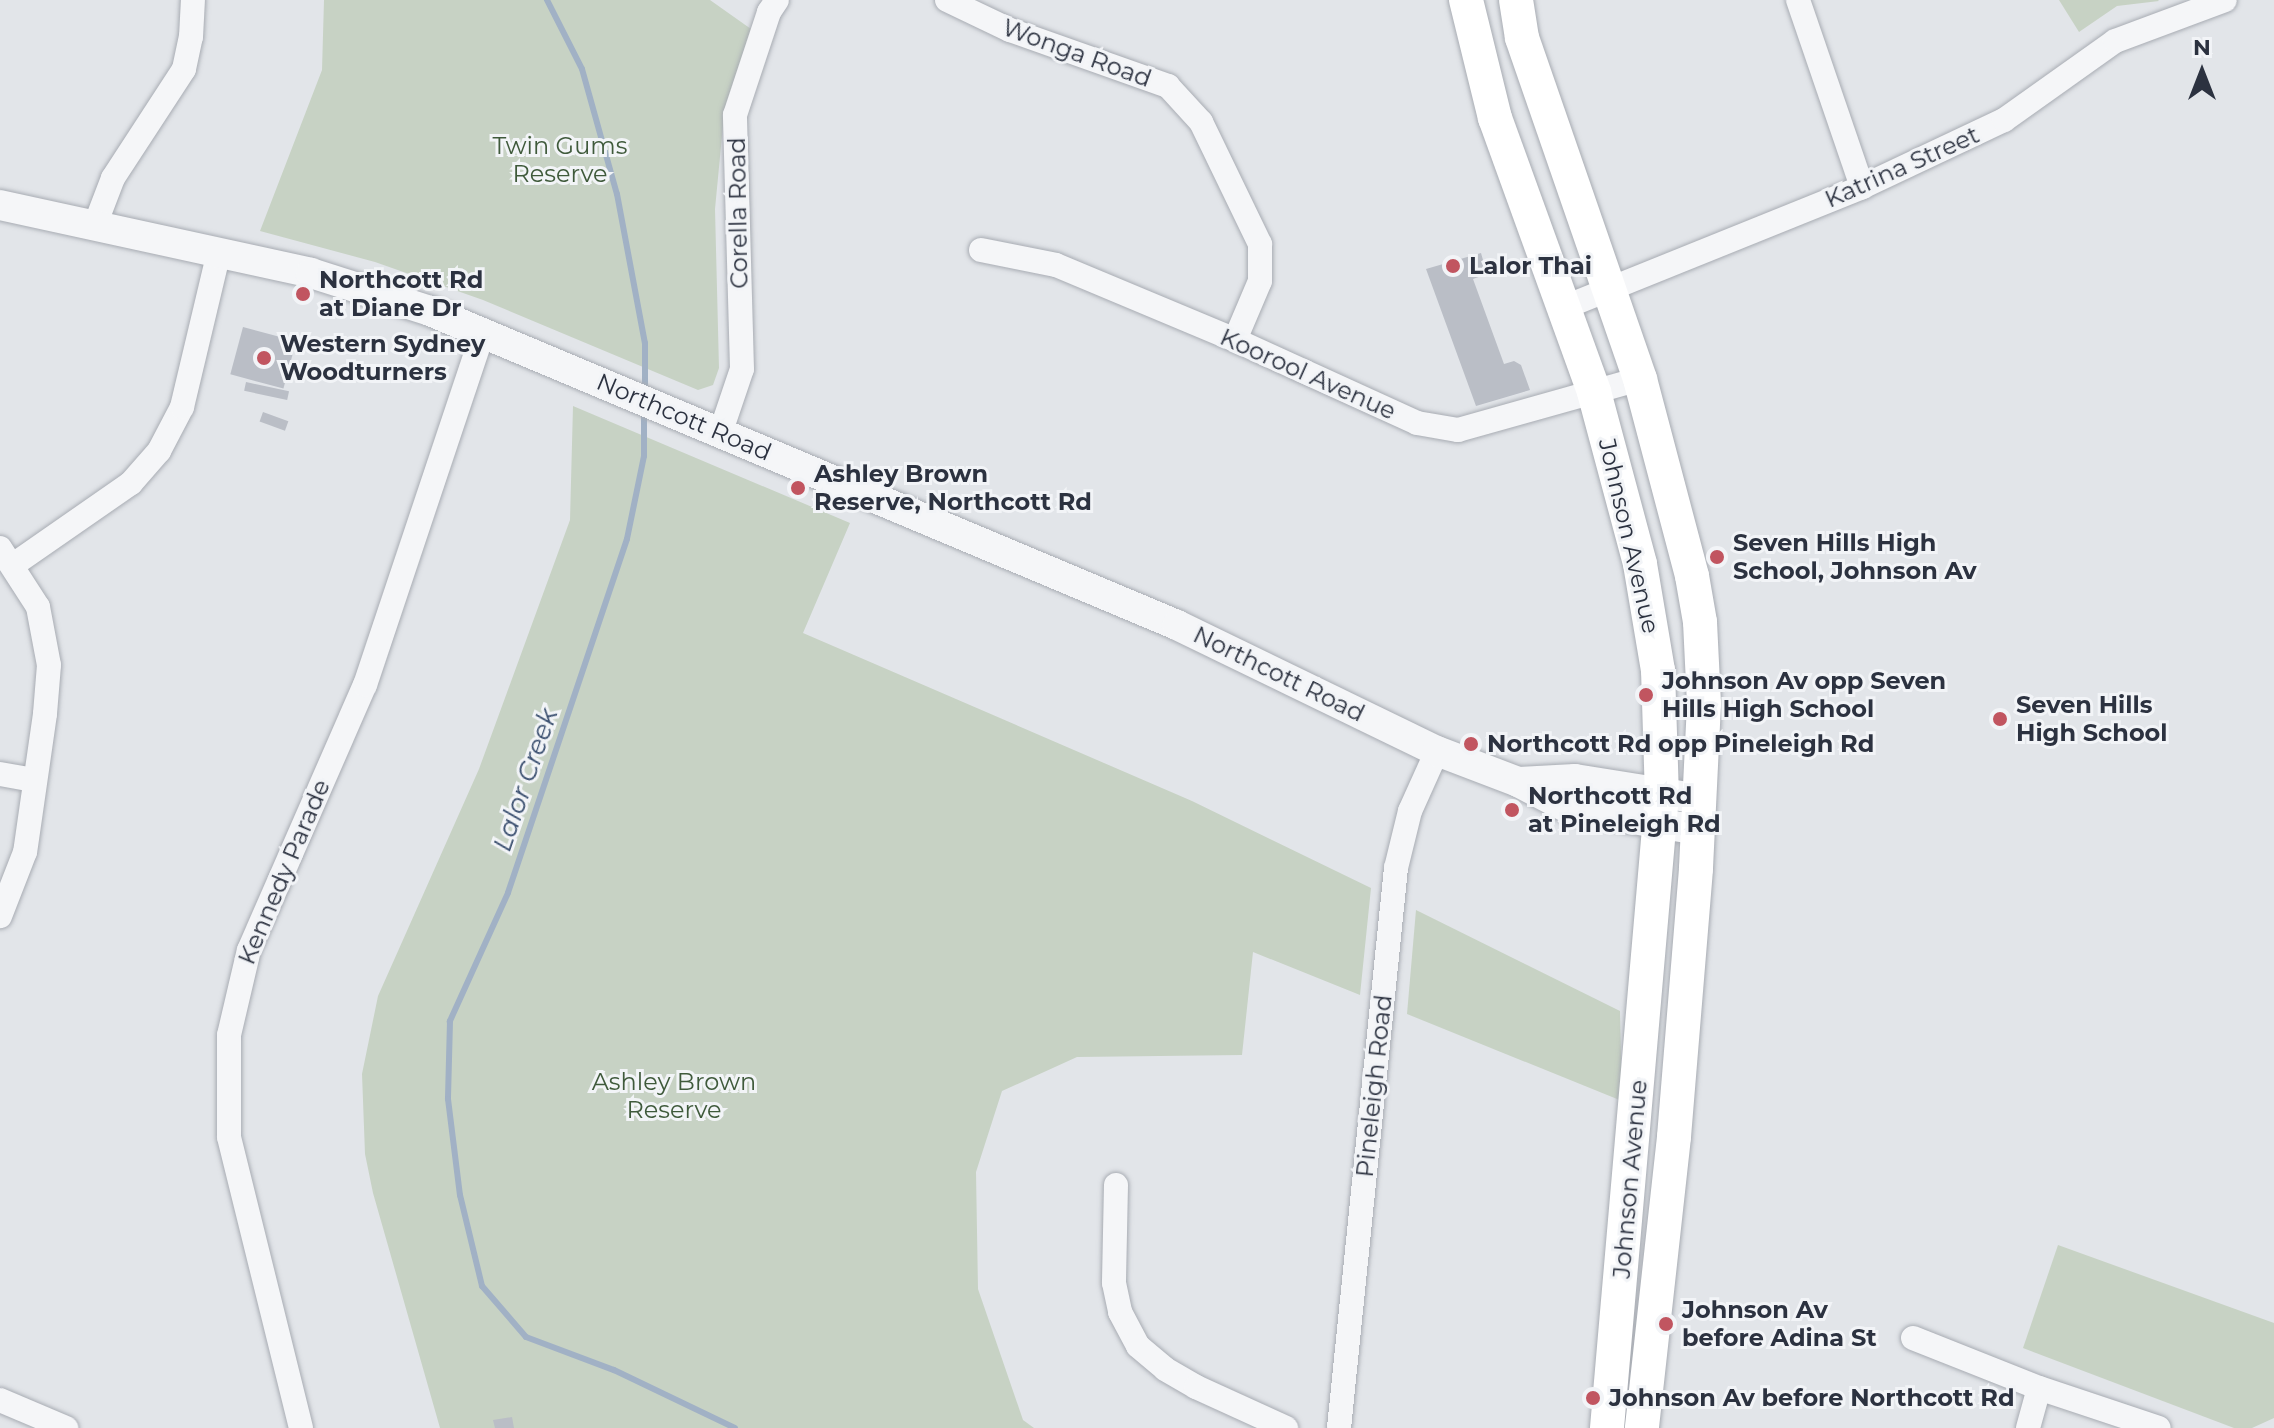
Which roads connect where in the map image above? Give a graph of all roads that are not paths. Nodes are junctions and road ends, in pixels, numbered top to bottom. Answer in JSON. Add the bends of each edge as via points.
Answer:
{"nodes":[{"id":1,"x":193,"y":0,"type":"edge"},
{"id":2,"x":777,"y":0,"type":"edge"},
{"id":3,"x":947,"y":0,"type":"edge"},
{"id":4,"x":1466,"y":0,"type":"edge"},
{"id":5,"x":1516,"y":0,"type":"edge"},
{"id":6,"x":1798,"y":0,"type":"edge"},
{"id":7,"x":2225,"y":0,"type":"edge"},
{"id":8,"x":1862,"y":187,"type":"junction"},
{"id":9,"x":0,"y":205,"type":"edge"},
{"id":10,"x":95,"y":225,"type":"junction"},
{"id":11,"x":981,"y":250,"type":"dead end"},
{"id":12,"x":219,"y":252,"type":"junction"},
{"id":13,"x":1610,"y":291,"type":"junction"},
{"id":14,"x":1563,"y":308,"type":"junction"},
{"id":15,"x":483,"y":332,"type":"junction"},
{"id":16,"x":1235,"y":340,"type":"junction"},
{"id":17,"x":1640,"y":379,"type":"junction"},
{"id":18,"x":1594,"y":392,"type":"junction"},
{"id":19,"x":721,"y":431,"type":"junction"},
{"id":20,"x":6,"y":556,"type":"edge"},
{"id":21,"x":1437,"y":751,"type":"junction"},
{"id":22,"x":0,"y":774,"type":"edge"},
{"id":23,"x":34,"y":780,"type":"junction"},
{"id":24,"x":1660,"y":810,"type":"junction"},
{"id":25,"x":1699,"y":815,"type":"junction"},
{"id":26,"x":0,"y":916,"type":"edge"},
{"id":27,"x":1116,"y":1185,"type":"dead end"},
{"id":28,"x":1913,"y":1338,"type":"dead end"},
{"id":29,"x":2039,"y":1388,"type":"junction"},
{"id":30,"x":0,"y":1400,"type":"edge"},
{"id":31,"x":66,"y":1428,"type":"edge"},
{"id":32,"x":301,"y":1428,"type":"edge"},
{"id":33,"x":1286,"y":1428,"type":"edge"},
{"id":34,"x":1339,"y":1428,"type":"edge"},
{"id":35,"x":1607,"y":1428,"type":"edge"},
{"id":36,"x":1642,"y":1428,"type":"edge"},
{"id":37,"x":2028,"y":1428,"type":"edge"},
{"id":38,"x":2159,"y":1428,"type":"edge"}],
"edges":[{"from":1,"to":10,"type":"street","via":[[184,69],[113,178]]},
{"from":2,"to":19,"type":"street","name":"Corella Road","via":[[735,115],[742,369]]},
{"from":3,"to":16,"type":"street","name":"Wonga Road","via":[[1010,30],[1168,86],[1201,122],[1260,244],[1260,281]]},
{"from":4,"to":14,"type":"main road","name":"Johnson Avenue","via":[[1495,118]]},
{"from":5,"to":13,"type":"main road","name":"Johnson Avenue","via":[[1522,38]]},
{"from":6,"to":8,"type":"street"},
{"from":7,"to":8,"type":"street","name":"Katrina Street","via":[[2115,41],[2004,120]]},
{"from":8,"to":13,"type":"street","name":"Katrina Street"},
{"from":9,"to":10,"type":"street","name":"Northcott Road"},
{"from":10,"to":12,"type":"street","name":"Northcott Road"},
{"from":11,"to":16,"type":"street","name":"Koorool Avenue","via":[[1056,265]]},
{"from":12,"to":15,"type":"street","name":"Northcott Road","via":[[375,292]]},
{"from":12,"to":20,"type":"street","via":[[182,407],[159,451],[131,483]]},
{"from":13,"to":14,"type":"street","name":"Katrina Street"},
{"from":13,"to":17,"type":"main road","name":"Johnson Avenue"},
{"from":14,"to":18,"type":"main road","name":"Johnson Avenue"},
{"from":15,"to":19,"type":"street","name":"Northcott Road"},
{"from":15,"to":32,"type":"street","name":"Kennedy Parade","via":[[365,685],[249,950],[229,1035],[229,1137]]},
{"from":16,"to":18,"type":"street","name":"Koorool Avenue","via":[[1417,423],[1458,430]]},
{"from":17,"to":18,"type":"street","name":"Koorool Avenue"},
{"from":17,"to":25,"type":"main road","name":"Johnson Avenue","via":[[1700,622],[1704,704]]},
{"from":18,"to":24,"type":"main road","name":"Johnson Avenue","via":[[1651,611],[1658,670]]},
{"from":19,"to":21,"type":"street","name":"Northcott Road","via":[[1189,631]]},
{"from":20,"to":23,"type":"street","via":[[38,607],[49,665]]},
{"from":21,"to":24,"type":"street","name":"Northcott Road","via":[[1518,782],[1575,779]]},
{"from":21,"to":34,"type":"street","name":"Pineleigh Road","via":[[1410,811],[1396,868]]},
{"from":22,"to":23,"type":"street"},
{"from":23,"to":26,"type":"street","via":[[25,852]]},
{"from":24,"to":25,"type":"street","name":"Northcott Road"},
{"from":24,"to":35,"type":"main road","name":"Johnson Avenue"},
{"from":25,"to":36,"type":"main road","name":"Johnson Avenue","via":[[1674,1137]]},
{"from":27,"to":33,"type":"street","via":[[1114,1283],[1120,1312],[1138,1346],[1196,1387]]},
{"from":28,"to":29,"type":"street"},
{"from":29,"to":37,"type":"street"},
{"from":29,"to":38,"type":"street"},
{"from":30,"to":31,"type":"street"}]}
